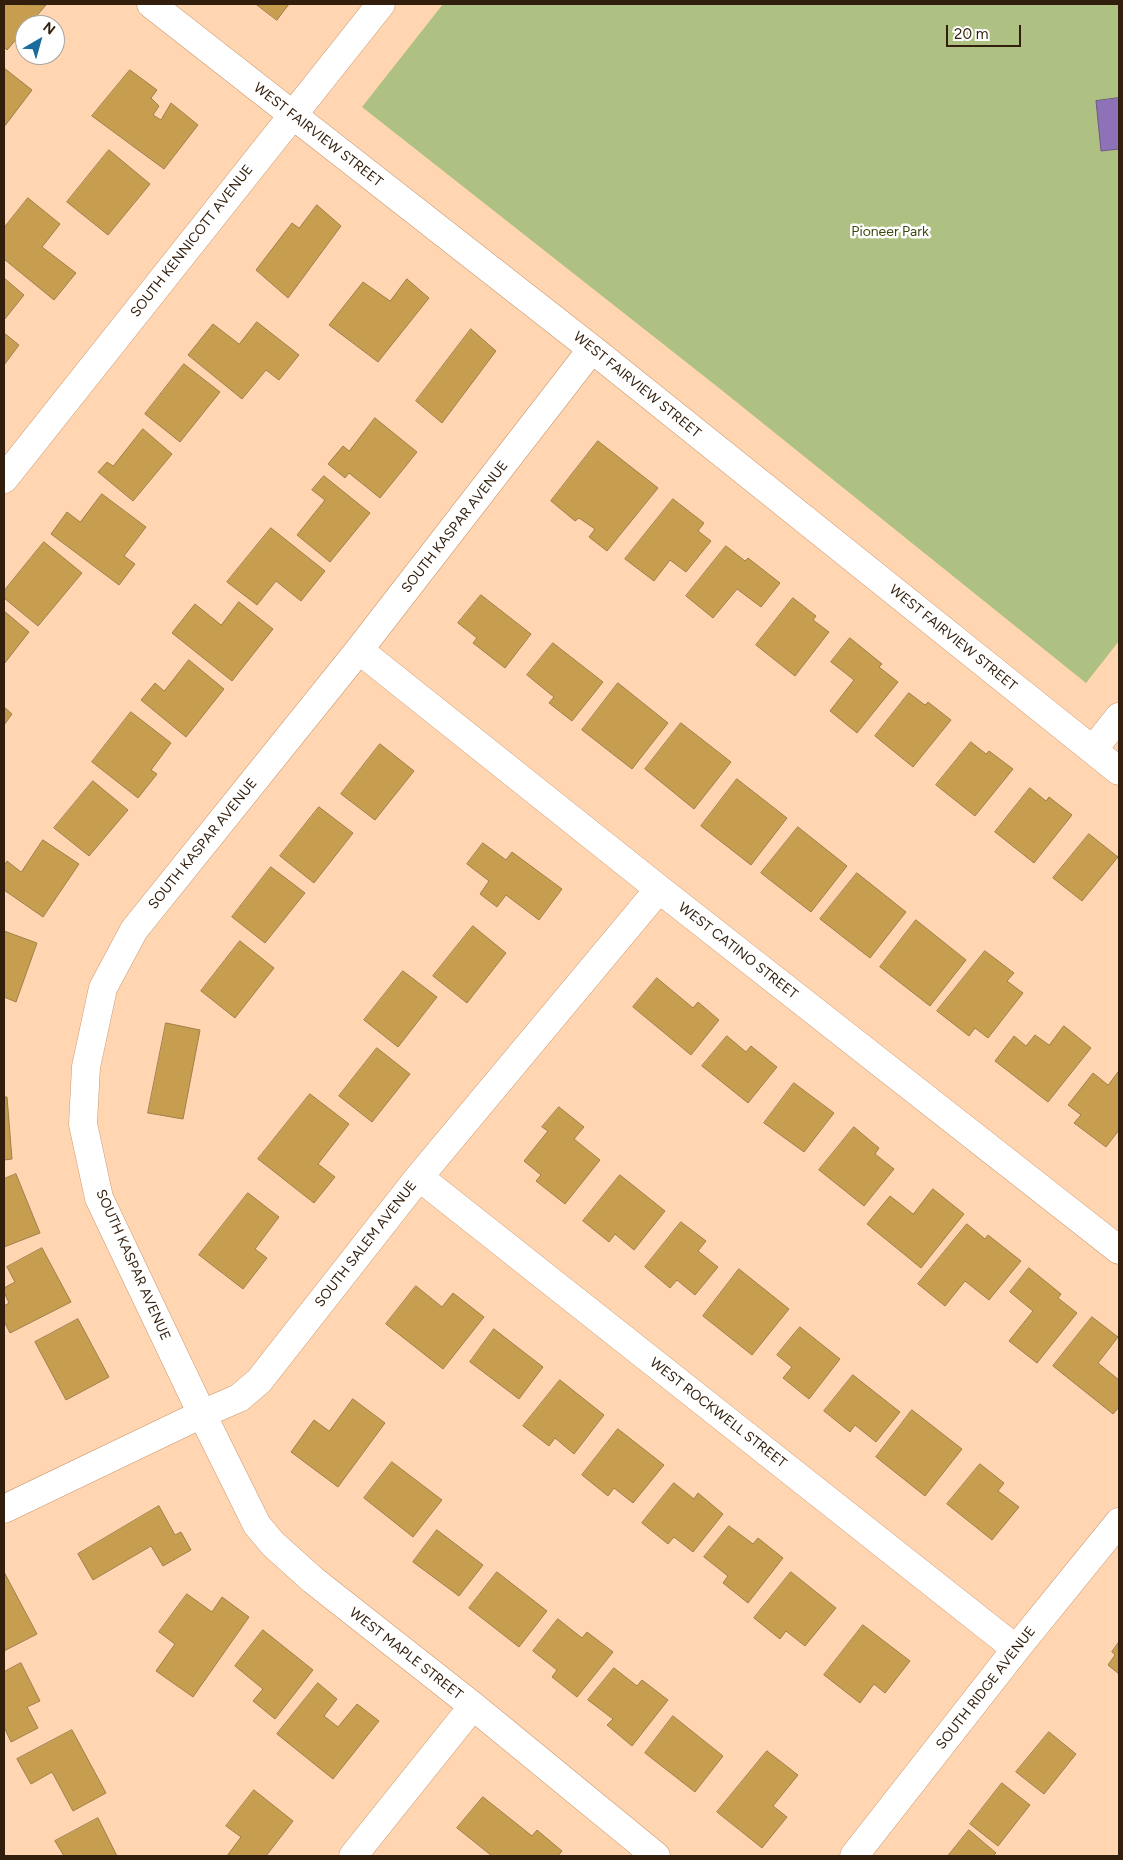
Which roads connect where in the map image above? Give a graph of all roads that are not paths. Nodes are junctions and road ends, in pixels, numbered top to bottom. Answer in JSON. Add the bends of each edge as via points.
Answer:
{"nodes":[{"id":1,"x":151,"y":4,"type":"edge"},
{"id":2,"x":381,"y":4,"type":"edge"},
{"id":3,"x":293,"y":115,"type":"junction"},
{"id":4,"x":592,"y":349,"type":"junction"},
{"id":5,"x":4,"y":479,"type":"edge"},
{"id":6,"x":359,"y":650,"type":"junction"},
{"id":7,"x":1119,"y":717,"type":"edge"},
{"id":8,"x":1093,"y":750,"type":"junction"},
{"id":9,"x":1119,"y":771,"type":"edge"},
{"id":10,"x":659,"y":889,"type":"junction"},
{"id":11,"x":419,"y":1177,"type":"junction"},
{"id":12,"x":1119,"y":1250,"type":"edge"},
{"id":13,"x":202,"y":1414,"type":"junction"},
{"id":14,"x":4,"y":1509,"type":"edge"},
{"id":15,"x":1119,"y":1522,"type":"edge"},
{"id":16,"x":1016,"y":1649,"type":"junction"},
{"id":17,"x":473,"y":1706,"type":"junction"},
{"id":18,"x":353,"y":1856,"type":"edge"},
{"id":19,"x":656,"y":1856,"type":"edge"},
{"id":20,"x":854,"y":1856,"type":"edge"}],
"edges":[{"from":1,"to":3,"type":"street","name":"WEST FAIRVIEW STREET"},
{"from":2,"to":3,"type":"street","name":"SOUTH KENNICOTT AVENUE"},
{"from":3,"to":4,"type":"street","name":"WEST FAIRVIEW STREET"},
{"from":3,"to":5,"type":"street","name":"SOUTH KENNICOTT AVENUE"},
{"from":4,"to":6,"type":"street","name":"SOUTH KASPAR AVENUE"},
{"from":4,"to":8,"type":"street","name":"WEST FAIRVIEW STREET"},
{"from":6,"to":10,"type":"street","name":"WEST CATINO STREET"},
{"from":6,"to":13,"type":"street","name":"SOUTH KASPAR AVENUE","via":[[134,930],[103,988],[86,1067],[83,1124],[99,1198]]},
{"from":7,"to":8,"type":"street"},
{"from":8,"to":9,"type":"street","name":"WEST FAIRVIEW STREET"},
{"from":10,"to":11,"type":"street","name":"SOUTH SALEM AVENUE"},
{"from":10,"to":12,"type":"street","name":"WEST CATINO STREET"},
{"from":11,"to":13,"type":"street","name":"SOUTH SALEM AVENUE","via":[[259,1381],[239,1398]]},
{"from":11,"to":16,"type":"street","name":"WEST ROCKWELL STREET"},
{"from":13,"to":14,"type":"street","name":"SOUTH SALEM AVENUE"},
{"from":13,"to":17,"type":"street","name":"WEST MAPLE STREET","via":[[257,1525],[273,1544]]},
{"from":15,"to":16,"type":"street","name":"SOUTH RIDGE AVENUE"},
{"from":16,"to":20,"type":"street","name":"SOUTH RIDGE AVENUE"},
{"from":17,"to":18,"type":"street"},
{"from":17,"to":19,"type":"street","name":"WEST MAPLE STREET"}]}
